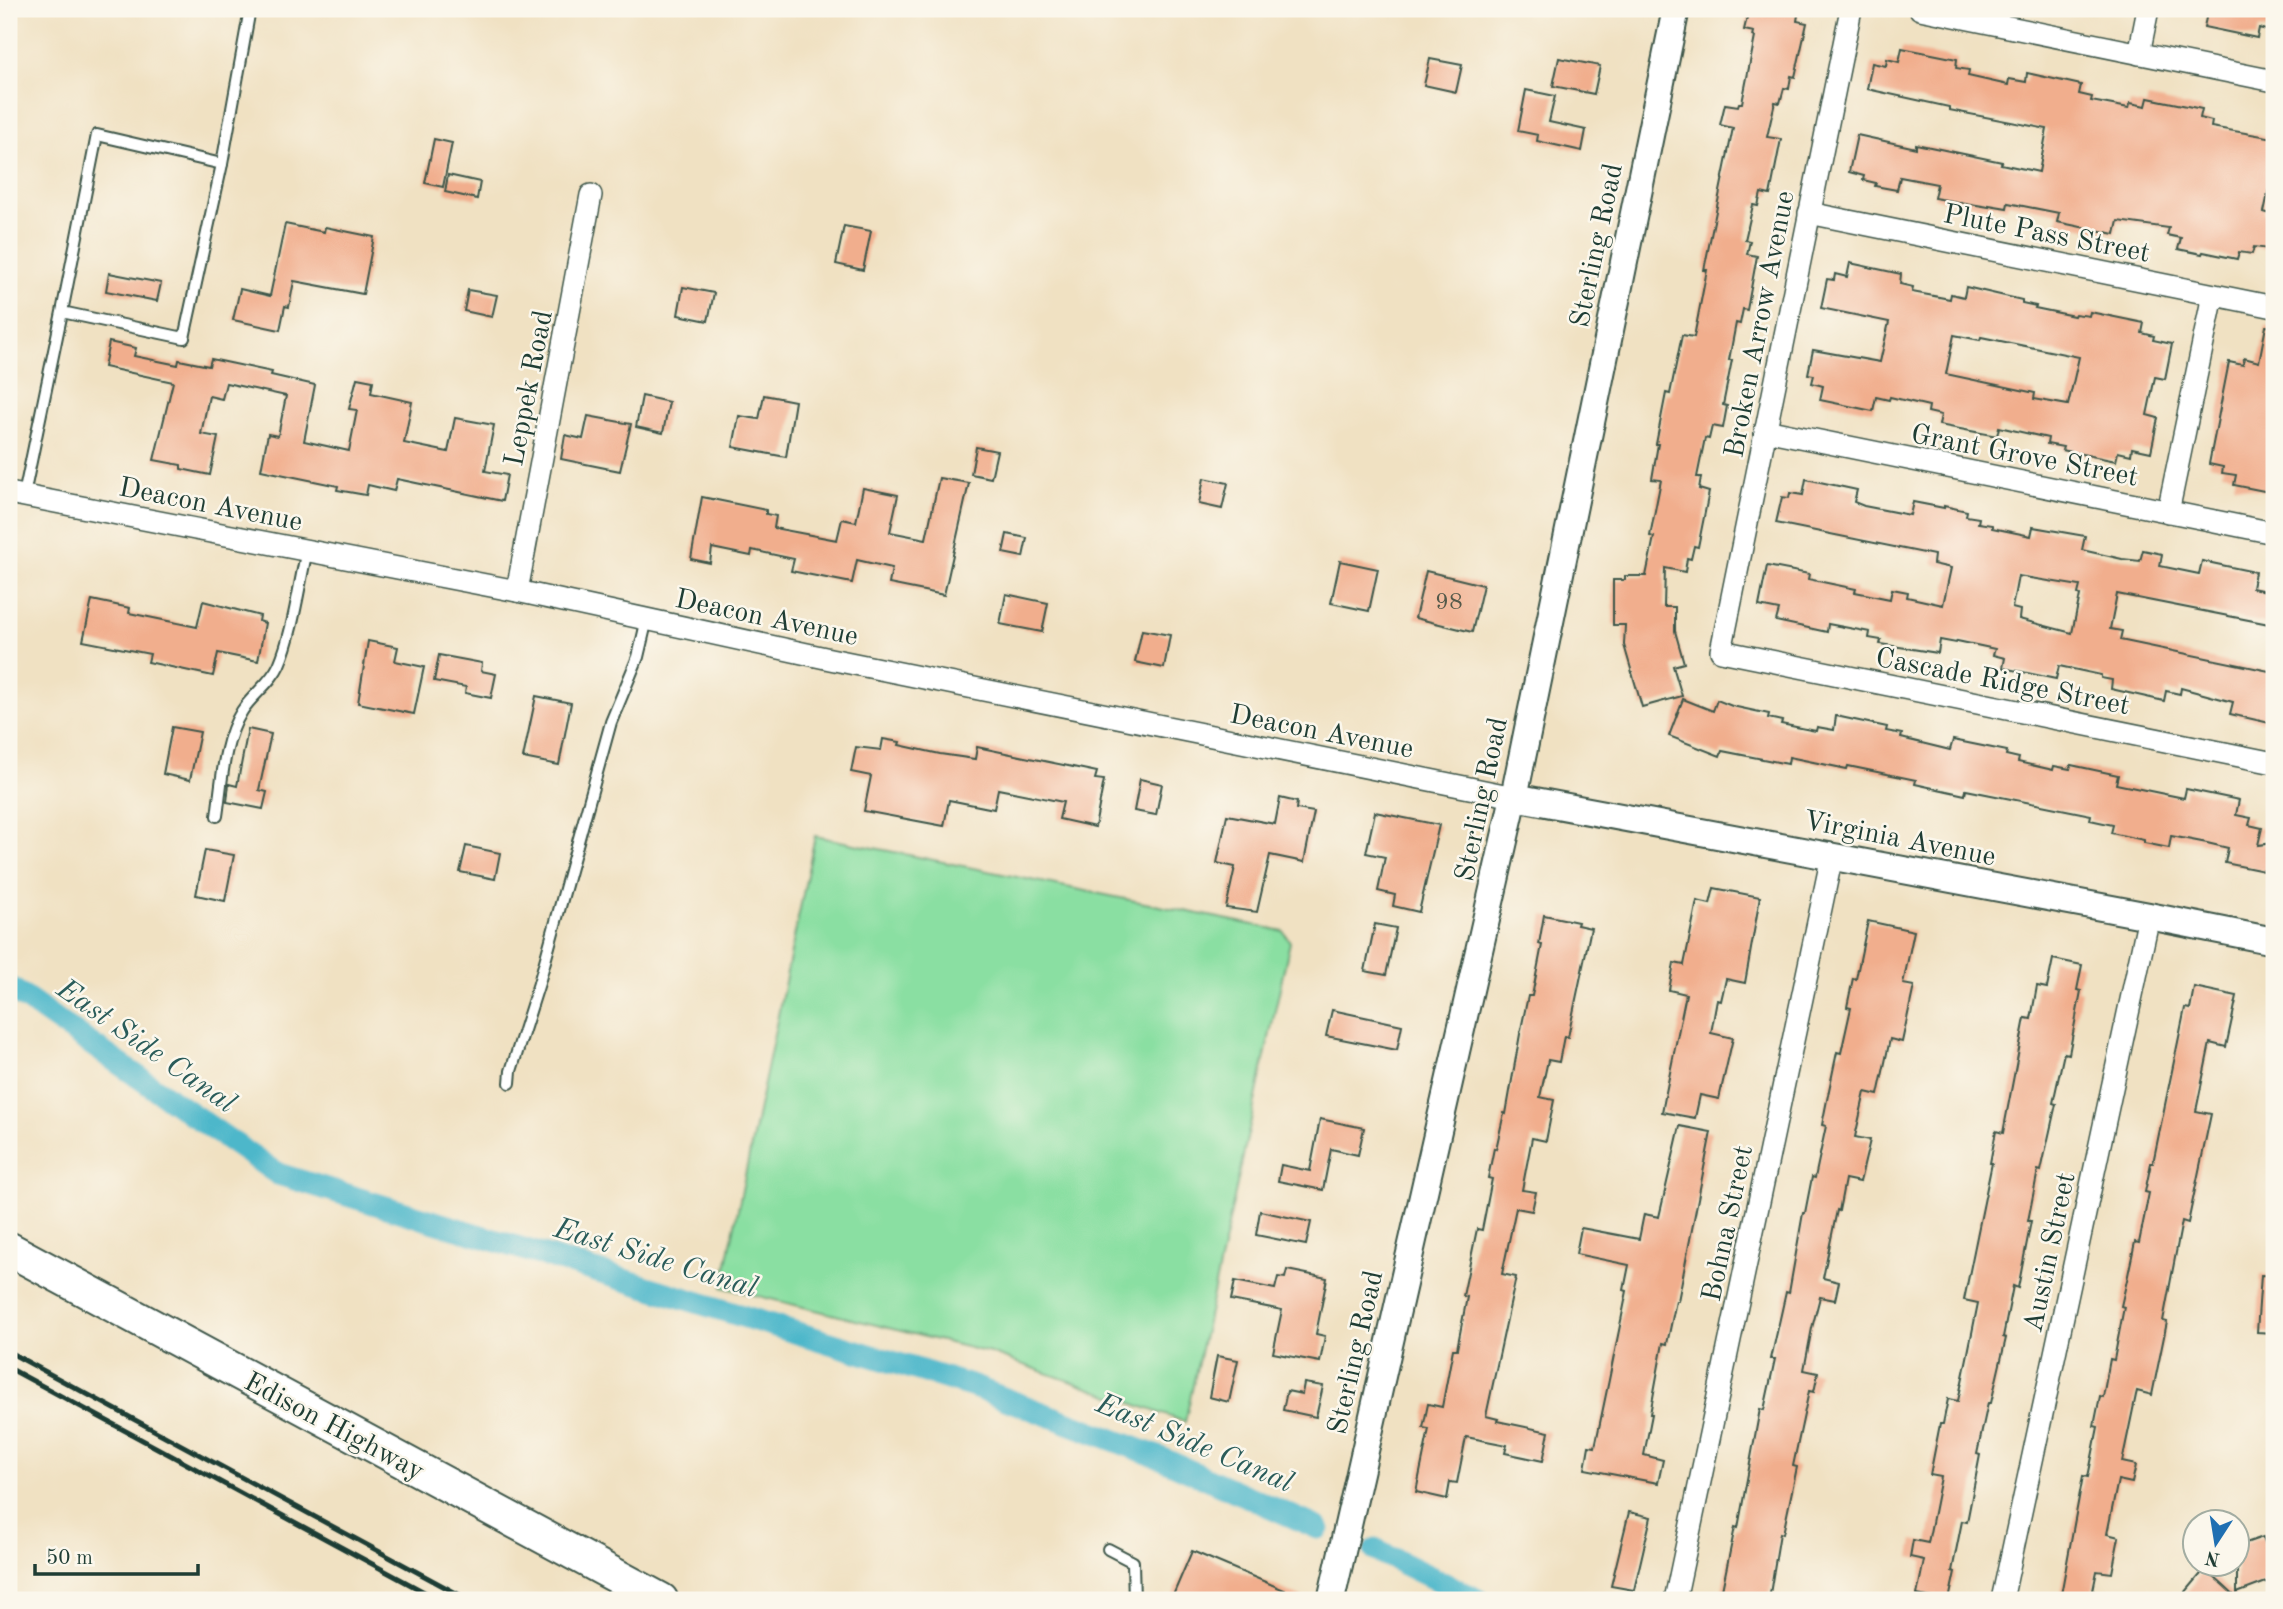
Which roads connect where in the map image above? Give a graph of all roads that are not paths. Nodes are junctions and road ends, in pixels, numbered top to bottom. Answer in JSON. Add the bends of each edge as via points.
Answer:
{"nodes":[{"id":1,"x":250,"y":9,"type":"edge"},
{"id":2,"x":1676,"y":9,"type":"edge"},
{"id":3,"x":1851,"y":9,"type":"edge"},
{"id":4,"x":1920,"y":9,"type":"edge"},
{"id":5,"x":2148,"y":9,"type":"edge"},
{"id":6,"x":2139,"y":54,"type":"junction"},
{"id":7,"x":2274,"y":81,"type":"edge"},
{"id":8,"x":222,"y":163,"type":"junction"},
{"id":9,"x":591,"y":195,"type":"dead end"},
{"id":10,"x":1809,"y":213,"type":"junction"},
{"id":11,"x":2213,"y":295,"type":"junction"},
{"id":12,"x":2274,"y":307,"type":"edge"},
{"id":13,"x":62,"y":312,"type":"junction"},
{"id":14,"x":1765,"y":430,"type":"junction"},
{"id":15,"x":16,"y":494,"type":"edge"},
{"id":16,"x":2168,"y":512,"type":"junction"},
{"id":17,"x":2274,"y":533,"type":"edge"},
{"id":18,"x":307,"y":550,"type":"junction"},
{"id":19,"x":517,"y":591,"type":"junction"},
{"id":20,"x":647,"y":619,"type":"junction"},
{"id":21,"x":1721,"y":651,"type":"joint"},
{"id":22,"x":2274,"y":763,"type":"edge"},
{"id":23,"x":1514,"y":797,"type":"junction"},
{"id":24,"x":217,"y":816,"type":"dead end"},
{"id":25,"x":1832,"y":856,"type":"junction"},
{"id":26,"x":2149,"y":916,"type":"junction"},
{"id":27,"x":2274,"y":941,"type":"edge"},
{"id":28,"x":510,"y":1083,"type":"dead end"},
{"id":29,"x":9,"y":1249,"type":"edge"},
{"id":30,"x":1108,"y":1549,"type":"dead end"},
{"id":31,"x":661,"y":1600,"type":"edge"},
{"id":32,"x":1133,"y":1600,"type":"edge"},
{"id":33,"x":1331,"y":1600,"type":"edge"},
{"id":34,"x":1675,"y":1600,"type":"edge"},
{"id":35,"x":2001,"y":1600,"type":"edge"}],
"edges":[{"from":1,"to":8,"type":"lane"},
{"from":2,"to":23,"type":"street","name":"Sterling Road"},
{"from":3,"to":10,"type":"street","name":"Broken Arrow Avenue"},
{"from":4,"to":6,"type":"street"},
{"from":5,"to":6,"type":"street"},
{"from":6,"to":7,"type":"street"},
{"from":8,"to":13,"type":"lane","via":[[184,338]]},
{"from":8,"to":13,"type":"lane","via":[[97,135]]},
{"from":9,"to":19,"type":"street","name":"Leppek Road"},
{"from":10,"to":11,"type":"street","name":"Plute Pass Street"},
{"from":10,"to":14,"type":"street","name":"Broken Arrow Avenue"},
{"from":11,"to":12,"type":"street","name":"Plute Pass Street"},
{"from":11,"to":16,"type":"street"},
{"from":13,"to":15,"type":"lane"},
{"from":14,"to":16,"type":"street","name":"Grant Grove Street"},
{"from":14,"to":21,"type":"street","name":"Broken Arrow Avenue"},
{"from":15,"to":18,"type":"street","name":"Deacon Avenue"},
{"from":16,"to":17,"type":"street","name":"Grant Grove Street"},
{"from":18,"to":19,"type":"street","name":"Deacon Avenue"},
{"from":18,"to":24,"type":"lane","via":[[277,669],[235,724]]},
{"from":19,"to":20,"type":"street","name":"Deacon Avenue"},
{"from":20,"to":23,"type":"street","name":"Deacon Avenue"},
{"from":20,"to":28,"type":"lane","via":[[638,657],[611,722]]},
{"from":21,"to":22,"type":"street","name":"Cascade Ridge Street"},
{"from":23,"to":25,"type":"street","name":"Virginia Avenue"},
{"from":23,"to":33,"type":"street","name":"Sterling Road"},
{"from":25,"to":26,"type":"street","name":"Virginia Avenue"},
{"from":25,"to":34,"type":"street","name":"Bohna Street"},
{"from":26,"to":27,"type":"street","name":"Virginia Avenue"},
{"from":26,"to":35,"type":"street","name":"Austin Street"},
{"from":29,"to":31,"type":"main road","name":"Edison Highway"},
{"from":30,"to":32,"type":"lane","via":[[1133,1562]]}]}
